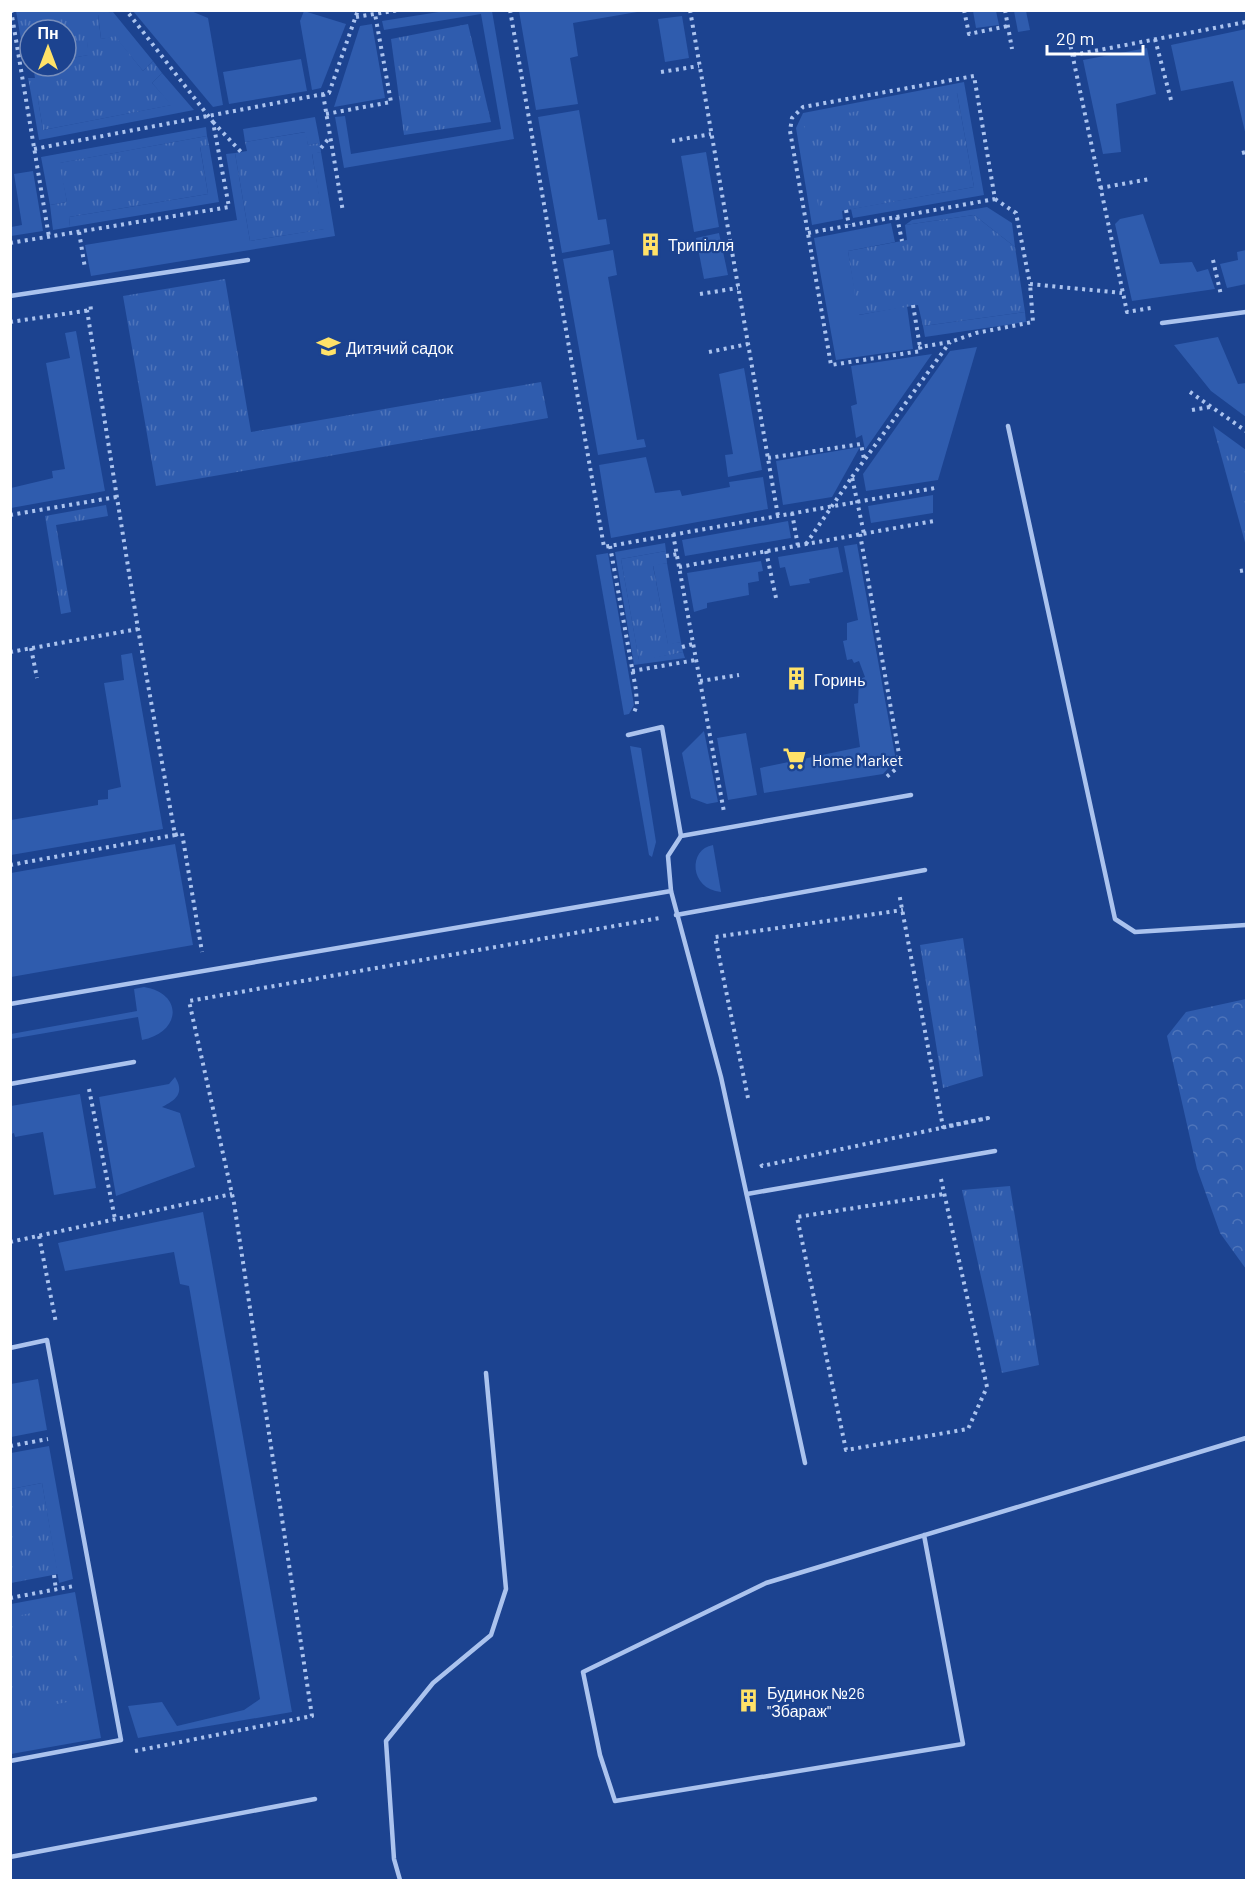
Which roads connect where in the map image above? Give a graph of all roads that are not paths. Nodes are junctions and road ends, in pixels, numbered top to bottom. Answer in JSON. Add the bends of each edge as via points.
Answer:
{"nodes":[{"id":1,"x":249,"y":260,"type":"dead end"},
{"id":2,"x":10,"y":296,"type":"edge"},
{"id":3,"x":1246,"y":312,"type":"edge"},
{"id":4,"x":1162,"y":323,"type":"dead end"},
{"id":5,"x":1008,"y":426,"type":"dead end"},
{"id":6,"x":628,"y":735,"type":"dead end"},
{"id":7,"x":912,"y":795,"type":"dead end"},
{"id":8,"x":681,"y":836,"type":"junction"},
{"id":9,"x":925,"y":870,"type":"dead end"},
{"id":10,"x":671,"y":891,"type":"junction"},
{"id":11,"x":676,"y":915,"type":"junction"},
{"id":12,"x":1246,"y":925,"type":"edge"},
{"id":13,"x":10,"y":1004,"type":"edge"},
{"id":14,"x":134,"y":1062,"type":"dead end"},
{"id":15,"x":10,"y":1084,"type":"edge"},
{"id":16,"x":995,"y":1151,"type":"dead end"},
{"id":17,"x":747,"y":1194,"type":"junction"},
{"id":18,"x":10,"y":1348,"type":"edge"},
{"id":19,"x":486,"y":1373,"type":"dead end"},
{"id":20,"x":1246,"y":1438,"type":"edge"},
{"id":21,"x":805,"y":1463,"type":"dead end"},
{"id":22,"x":924,"y":1535,"type":"junction"},
{"id":23,"x":10,"y":1761,"type":"edge"},
{"id":24,"x":315,"y":1799,"type":"dead end"},
{"id":25,"x":10,"y":1857,"type":"edge"},
{"id":26,"x":400,"y":1881,"type":"edge"}],
"edges":[{"from":1,"to":2,"type":"lane"},
{"from":3,"to":4,"type":"lane"},
{"from":5,"to":12,"type":"lane","via":[[1115,919],[1136,932]]},
{"from":6,"to":8,"type":"lane","via":[[662,728]]},
{"from":7,"to":8,"type":"lane"},
{"from":8,"to":10,"type":"lane","via":[[668,856]]},
{"from":9,"to":11,"type":"lane"},
{"from":10,"to":11,"type":"lane"},
{"from":10,"to":13,"type":"lane"},
{"from":11,"to":17,"type":"lane","via":[[721,1077]]},
{"from":14,"to":15,"type":"lane"},
{"from":16,"to":17,"type":"lane"},
{"from":17,"to":21,"type":"lane"},
{"from":18,"to":23,"type":"lane","via":[[48,1340],[121,1740]]},
{"from":19,"to":26,"type":"lane","via":[[506,1589],[491,1635],[433,1683],[386,1742],[394,1859]]},
{"from":20,"to":22,"type":"lane"},
{"from":22,"to":22,"type":"lane","via":[[766,1583],[583,1672],[600,1755],[615,1801],[963,1744]]},
{"from":24,"to":25,"type":"lane"}]}
